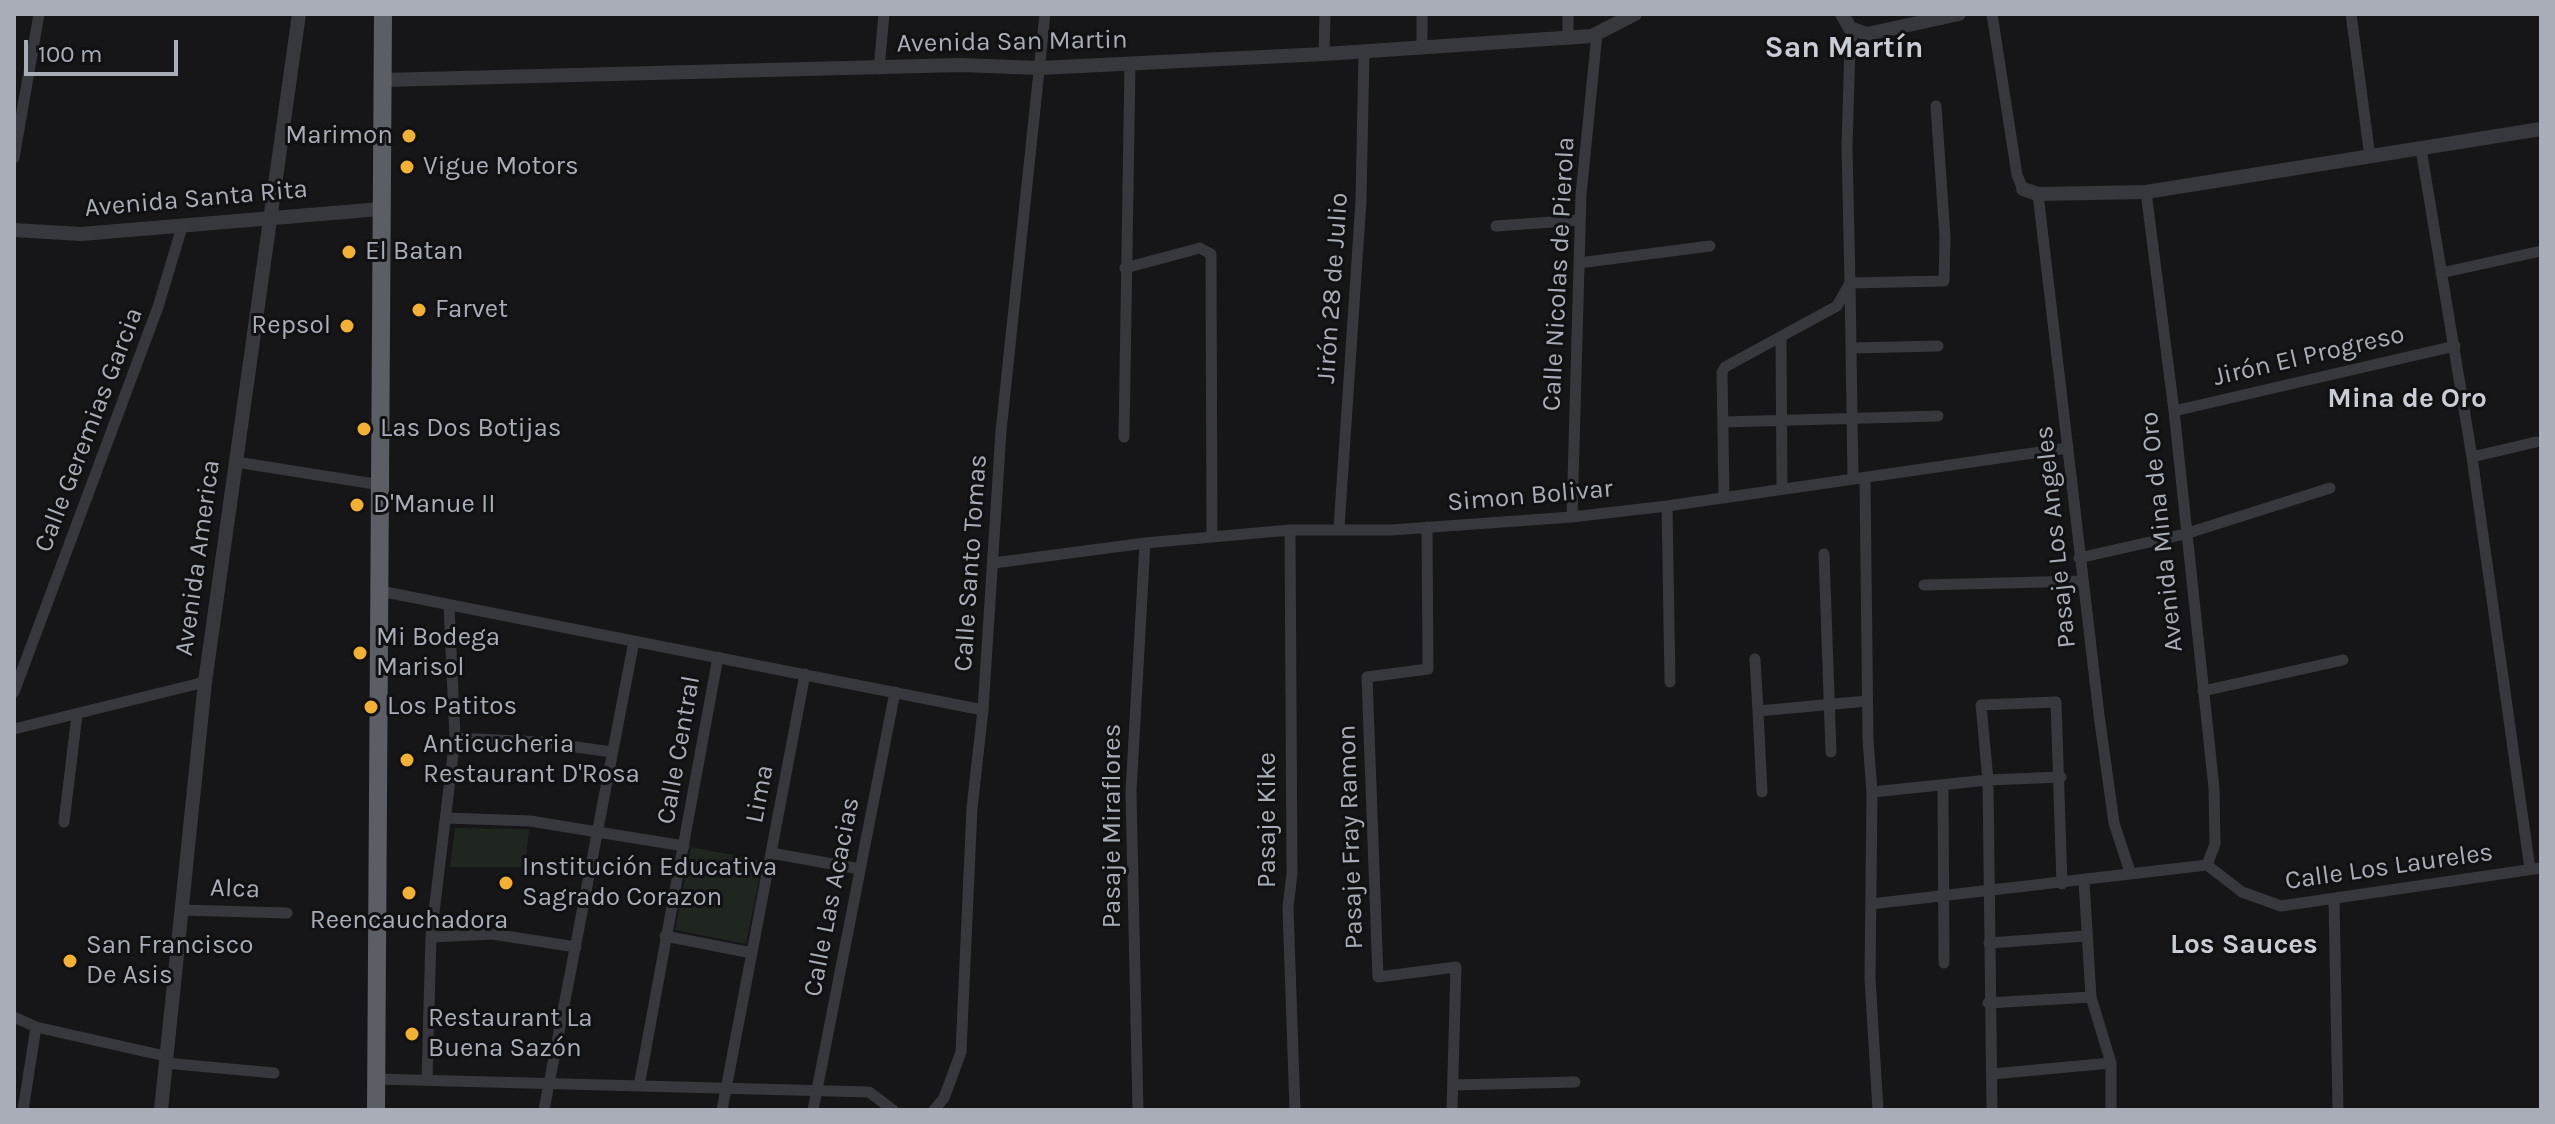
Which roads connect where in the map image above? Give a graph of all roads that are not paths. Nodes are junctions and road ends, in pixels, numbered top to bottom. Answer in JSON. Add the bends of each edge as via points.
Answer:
{"nodes":[{"id":1,"x":39,"y":14,"type":"edge"},
{"id":2,"x":299,"y":14,"type":"edge"},
{"id":3,"x":383,"y":14,"type":"edge"},
{"id":4,"x":884,"y":14,"type":"edge"},
{"id":5,"x":1045,"y":14,"type":"edge"},
{"id":6,"x":1325,"y":14,"type":"edge"},
{"id":7,"x":1422,"y":14,"type":"edge"},
{"id":8,"x":1568,"y":14,"type":"edge"},
{"id":9,"x":1608,"y":14,"type":"edge"},
{"id":10,"x":1635,"y":14,"type":"edge"},
{"id":11,"x":1842,"y":14,"type":"edge"},
{"id":12,"x":1959,"y":14,"type":"edge"},
{"id":13,"x":1992,"y":14,"type":"edge"},
{"id":14,"x":2351,"y":14,"type":"edge"},
{"id":15,"x":1854,"y":30,"type":"junction"},
{"id":16,"x":1602,"y":32,"type":"junction"},
{"id":17,"x":1568,"y":39,"type":"junction"},
{"id":18,"x":1422,"y":47,"type":"junction"},
{"id":19,"x":1364,"y":51,"type":"junction"},
{"id":20,"x":1324,"y":54,"type":"junction"},
{"id":21,"x":1130,"y":64,"type":"junction"},
{"id":22,"x":1040,"y":68,"type":"junction"},
{"id":23,"x":879,"y":69,"type":"junction"},
{"id":24,"x":383,"y":80,"type":"junction"},
{"id":25,"x":1936,"y":106,"type":"dead end"},
{"id":26,"x":2541,"y":129,"type":"edge"},
{"id":27,"x":2421,"y":149,"type":"junction"},
{"id":28,"x":2370,"y":157,"type":"junction"},
{"id":29,"x":14,"y":158,"type":"edge"},
{"id":30,"x":2023,"y":189,"type":"joint"},
{"id":31,"x":2146,"y":192,"type":"junction"},
{"id":32,"x":2038,"y":194,"type":"junction"},
{"id":33,"x":381,"y":209,"type":"junction"},
{"id":34,"x":269,"y":217,"type":"junction"},
{"id":35,"x":1580,"y":220,"type":"junction"},
{"id":36,"x":1496,"y":226,"type":"dead end"},
{"id":37,"x":182,"y":227,"type":"junction"},
{"id":38,"x":14,"y":230,"type":"edge"},
{"id":39,"x":1710,"y":246,"type":"dead end"},
{"id":40,"x":2541,"y":251,"type":"edge"},
{"id":41,"x":1579,"y":263,"type":"junction"},
{"id":42,"x":1125,"y":268,"type":"junction"},
{"id":43,"x":2441,"y":273,"type":"junction"},
{"id":44,"x":1850,"y":283,"type":"junction"},
{"id":45,"x":1781,"y":337,"type":"junction"},
{"id":46,"x":1938,"y":346,"type":"dead end"},
{"id":47,"x":2455,"y":346,"type":"junction"},
{"id":48,"x":1851,"y":348,"type":"junction"},
{"id":49,"x":2174,"y":411,"type":"junction"},
{"id":50,"x":1938,"y":416,"type":"dead end"},
{"id":51,"x":1852,"y":417,"type":"junction"},
{"id":52,"x":1780,"y":421,"type":"junction"},
{"id":53,"x":1723,"y":422,"type":"junction"},
{"id":54,"x":1124,"y":437,"type":"dead end"},
{"id":55,"x":2536,"y":442,"type":"dead end"},
{"id":56,"x":2068,"y":448,"type":"junction"},
{"id":57,"x":2472,"y":457,"type":"junction"},
{"id":58,"x":236,"y":462,"type":"junction"},
{"id":59,"x":1859,"y":478,"type":"junction"},
{"id":60,"x":381,"y":485,"type":"junction"},
{"id":61,"x":1782,"y":488,"type":"junction"},
{"id":62,"x":2330,"y":488,"type":"dead end"},
{"id":63,"x":1724,"y":495,"type":"junction"},
{"id":64,"x":1667,"y":506,"type":"junction"},
{"id":65,"x":1572,"y":517,"type":"junction"},
{"id":66,"x":1427,"y":527,"type":"junction"},
{"id":67,"x":1339,"y":528,"type":"junction"},
{"id":68,"x":1290,"y":530,"type":"junction"},
{"id":69,"x":2185,"y":534,"type":"junction"},
{"id":70,"x":1212,"y":537,"type":"junction"},
{"id":71,"x":1145,"y":543,"type":"junction"},
{"id":72,"x":1824,"y":554,"type":"dead end"},
{"id":73,"x":2079,"y":558,"type":"junction"},
{"id":74,"x":994,"y":563,"type":"junction"},
{"id":75,"x":2082,"y":581,"type":"junction"},
{"id":76,"x":1924,"y":585,"type":"dead end"},
{"id":77,"x":380,"y":591,"type":"junction"},
{"id":78,"x":449,"y":605,"type":"junction"},
{"id":79,"x":634,"y":641,"type":"junction"},
{"id":80,"x":718,"y":657,"type":"junction"},
{"id":81,"x":1755,"y":659,"type":"dead end"},
{"id":82,"x":2343,"y":660,"type":"dead end"},
{"id":83,"x":805,"y":674,"type":"junction"},
{"id":84,"x":205,"y":682,"type":"junction"},
{"id":85,"x":1670,"y":682,"type":"dead end"},
{"id":86,"x":2203,"y":691,"type":"junction"},
{"id":87,"x":14,"y":692,"type":"edge"},
{"id":88,"x":895,"y":692,"type":"junction"},
{"id":89,"x":1867,"y":701,"type":"junction"},
{"id":90,"x":1828,"y":704,"type":"junction"},
{"id":91,"x":983,"y":710,"type":"junction"},
{"id":92,"x":1758,"y":711,"type":"junction"},
{"id":93,"x":77,"y":715,"type":"junction"},
{"id":94,"x":14,"y":729,"type":"edge"},
{"id":95,"x":455,"y":738,"type":"junction"},
{"id":96,"x":612,"y":752,"type":"junction"},
{"id":97,"x":1831,"y":752,"type":"dead end"},
{"id":98,"x":2061,"y":777,"type":"junction"},
{"id":99,"x":1988,"y":780,"type":"junction"},
{"id":100,"x":1943,"y":787,"type":"junction"},
{"id":101,"x":1762,"y":792,"type":"dead end"},
{"id":102,"x":1872,"y":792,"type":"junction"},
{"id":103,"x":447,"y":818,"type":"junction"},
{"id":104,"x":64,"y":822,"type":"dead end"},
{"id":105,"x":597,"y":831,"type":"junction"},
{"id":106,"x":684,"y":846,"type":"junction"},
{"id":107,"x":771,"y":853,"type":"junction"},
{"id":108,"x":2207,"y":865,"type":"junction"},
{"id":109,"x":2536,"y":868,"type":"edge"},
{"id":110,"x":860,"y":869,"type":"junction"},
{"id":111,"x":2130,"y":872,"type":"junction"},
{"id":112,"x":2084,"y":881,"type":"junction"},
{"id":113,"x":2062,"y":884,"type":"junction"},
{"id":114,"x":1989,"y":892,"type":"junction"},
{"id":115,"x":1943,"y":893,"type":"junction"},
{"id":116,"x":2334,"y":898,"type":"junction"},
{"id":117,"x":1871,"y":904,"type":"junction"},
{"id":118,"x":181,"y":910,"type":"junction"},
{"id":119,"x":287,"y":913,"type":"dead end"},
{"id":120,"x":665,"y":936,"type":"junction"},
{"id":121,"x":2086,"y":936,"type":"junction"},
{"id":122,"x":431,"y":937,"type":"junction"},
{"id":123,"x":1989,"y":943,"type":"junction"},
{"id":124,"x":576,"y":947,"type":"junction"},
{"id":125,"x":752,"y":953,"type":"junction"},
{"id":126,"x":1944,"y":963,"type":"dead end"},
{"id":127,"x":2091,"y":997,"type":"junction"},
{"id":128,"x":1988,"y":1003,"type":"junction"},
{"id":129,"x":14,"y":1017,"type":"edge"},
{"id":130,"x":36,"y":1027,"type":"junction"},
{"id":131,"x":165,"y":1060,"type":"junction"},
{"id":132,"x":2111,"y":1063,"type":"junction"},
{"id":133,"x":274,"y":1073,"type":"dead end"},
{"id":134,"x":1992,"y":1074,"type":"junction"},
{"id":135,"x":376,"y":1079,"type":"junction"},
{"id":136,"x":427,"y":1079,"type":"junction"},
{"id":137,"x":1575,"y":1082,"type":"dead end"},
{"id":138,"x":549,"y":1083,"type":"junction"},
{"id":139,"x":1453,"y":1085,"type":"junction"},
{"id":140,"x":639,"y":1086,"type":"junction"},
{"id":141,"x":726,"y":1088,"type":"junction"},
{"id":142,"x":816,"y":1091,"type":"junction"},
{"id":143,"x":23,"y":1110,"type":"edge"},
{"id":144,"x":161,"y":1110,"type":"edge"},
{"id":145,"x":376,"y":1110,"type":"edge"},
{"id":146,"x":544,"y":1110,"type":"edge"},
{"id":147,"x":722,"y":1110,"type":"edge"},
{"id":148,"x":813,"y":1110,"type":"edge"},
{"id":149,"x":893,"y":1110,"type":"edge"},
{"id":150,"x":934,"y":1110,"type":"edge"},
{"id":151,"x":1138,"y":1110,"type":"edge"},
{"id":152,"x":1295,"y":1110,"type":"edge"},
{"id":153,"x":1452,"y":1110,"type":"edge"},
{"id":154,"x":1878,"y":1110,"type":"edge"},
{"id":155,"x":1992,"y":1110,"type":"edge"},
{"id":156,"x":2111,"y":1110,"type":"edge"},
{"id":157,"x":2338,"y":1110,"type":"edge"}],
"edges":[{"from":1,"to":29,"type":"street"},
{"from":2,"to":34,"type":"street","name":"Avenida America"},
{"from":3,"to":24,"type":"highway"},
{"from":4,"to":23,"type":"street"},
{"from":5,"to":22,"type":"street","name":"Calle Santo Tomas"},
{"from":6,"to":20,"type":"street"},
{"from":7,"to":18,"type":"street"},
{"from":8,"to":17,"type":"street"},
{"from":9,"to":16,"type":"street","name":"Calle Nicolas de Pierola"},
{"from":10,"to":16,"type":"street","name":"Avenida San Martin"},
{"from":11,"to":15,"type":"street"},
{"from":12,"to":15,"type":"street","via":[[1880,33]]},
{"from":13,"to":30,"type":"street"},
{"from":14,"to":28,"type":"street"},
{"from":15,"to":44,"type":"street","via":[[1847,132]]},
{"from":16,"to":17,"type":"street","name":"Avenida San Martin"},
{"from":16,"to":35,"type":"street","name":"Calle Nicolas de Pierola"},
{"from":17,"to":18,"type":"street","name":"Avenida San Martin"},
{"from":18,"to":19,"type":"street","name":"Avenida San Martin"},
{"from":19,"to":20,"type":"street","name":"Avenida San Martin"},
{"from":19,"to":67,"type":"street","name":"Jirón 28 de Julio","via":[[1361,201]]},
{"from":20,"to":21,"type":"street","name":"Avenida San Martin"},
{"from":21,"to":22,"type":"street","name":"Avenida San Martin"},
{"from":21,"to":42,"type":"street"},
{"from":22,"to":23,"type":"street","name":"Avenida San Martin"},
{"from":22,"to":74,"type":"street","name":"Calle Santo Tomas","via":[[1021,214]]},
{"from":23,"to":24,"type":"street","name":"Avenida San Martin"},
{"from":24,"to":33,"type":"highway"},
{"from":25,"to":44,"type":"street","via":[[1944,281]]},
{"from":26,"to":27,"type":"street"},
{"from":27,"to":28,"type":"street"},
{"from":27,"to":43,"type":"street"},
{"from":28,"to":31,"type":"street"},
{"from":30,"to":32,"type":"street"},
{"from":31,"to":32,"type":"street"},
{"from":31,"to":49,"type":"street","name":"Avenida Mina de Oro"},
{"from":32,"to":56,"type":"street","name":"Pasaje Los Angeles"},
{"from":33,"to":34,"type":"street","name":"Avenida Santa Rita"},
{"from":33,"to":60,"type":"highway"},
{"from":34,"to":37,"type":"street","name":"Avenida Santa Rita"},
{"from":34,"to":58,"type":"street","name":"Avenida America"},
{"from":35,"to":36,"type":"street"},
{"from":35,"to":41,"type":"street","name":"Calle Nicolas de Pierola"},
{"from":37,"to":38,"type":"street","name":"Avenida Santa Rita","via":[[81,234]]},
{"from":37,"to":87,"type":"street","name":"Calle Geremias Garcia","via":[[158,307]]},
{"from":39,"to":41,"type":"street"},
{"from":40,"to":43,"type":"street"},
{"from":41,"to":65,"type":"street","name":"Calle Nicolas de Pierola"},
{"from":42,"to":54,"type":"street"},
{"from":42,"to":70,"type":"street","via":[[1200,248],[1211,254]]},
{"from":43,"to":47,"type":"street"},
{"from":44,"to":45,"type":"street","via":[[1837,306]]},
{"from":44,"to":48,"type":"street"},
{"from":45,"to":52,"type":"street"},
{"from":45,"to":53,"type":"street","via":[[1725,367]]},
{"from":46,"to":48,"type":"street"},
{"from":47,"to":49,"type":"street","name":"Jirón El Progreso"},
{"from":47,"to":57,"type":"street"},
{"from":48,"to":51,"type":"street"},
{"from":49,"to":69,"type":"street","name":"Avenida Mina de Oro"},
{"from":50,"to":51,"type":"street"},
{"from":51,"to":52,"type":"street"},
{"from":51,"to":59,"type":"street"},
{"from":52,"to":53,"type":"street"},
{"from":52,"to":61,"type":"street"},
{"from":53,"to":63,"type":"street"},
{"from":55,"to":57,"type":"street"},
{"from":56,"to":59,"type":"street","name":"Simon Bolivar"},
{"from":56,"to":73,"type":"street","name":"Pasaje Los Angeles"},
{"from":57,"to":109,"type":"street"},
{"from":58,"to":60,"type":"street"},
{"from":58,"to":84,"type":"street","name":"Avenida America"},
{"from":59,"to":61,"type":"street","name":"Simon Bolivar"},
{"from":59,"to":89,"type":"street"},
{"from":60,"to":77,"type":"highway"},
{"from":61,"to":63,"type":"street","name":"Simon Bolivar"},
{"from":62,"to":69,"type":"street"},
{"from":63,"to":64,"type":"street","name":"Simon Bolivar"},
{"from":64,"to":65,"type":"street","name":"Simon Bolivar"},
{"from":64,"to":85,"type":"street"},
{"from":65,"to":66,"type":"street","name":"Simon Bolivar"},
{"from":66,"to":67,"type":"street","name":"Simon Bolivar"},
{"from":66,"to":139,"type":"street","name":"Pasaje Fray Ramon","via":[[1428,669],[1367,677],[1378,977],[1456,967]]},
{"from":67,"to":68,"type":"street","name":"Simon Bolivar"},
{"from":68,"to":70,"type":"street","name":"Simon Bolivar"},
{"from":68,"to":152,"type":"street","name":"Pasaje Kike","via":[[1288,908]]},
{"from":69,"to":73,"type":"street"},
{"from":69,"to":86,"type":"street","name":"Avenida Mina de Oro"},
{"from":70,"to":71,"type":"street","name":"Simon Bolivar"},
{"from":71,"to":74,"type":"street","name":"Simon Bolivar"},
{"from":71,"to":151,"type":"street","name":"Pasaje Miraflores","via":[[1131,792]]},
{"from":72,"to":90,"type":"street"},
{"from":73,"to":75,"type":"street","name":"Pasaje Los Angeles"},
{"from":74,"to":91,"type":"street","name":"Calle Santo Tomas"},
{"from":75,"to":76,"type":"street"},
{"from":75,"to":111,"type":"street","name":"Pasaje Los Angeles","via":[[2114,823]]},
{"from":77,"to":78,"type":"street"},
{"from":77,"to":135,"type":"highway"},
{"from":78,"to":79,"type":"street"},
{"from":78,"to":95,"type":"street"},
{"from":79,"to":80,"type":"street"},
{"from":79,"to":96,"type":"street"},
{"from":80,"to":83,"type":"street"},
{"from":80,"to":106,"type":"street","name":"Calle Central"},
{"from":81,"to":92,"type":"street"},
{"from":82,"to":86,"type":"street"},
{"from":83,"to":88,"type":"street"},
{"from":83,"to":107,"type":"street","name":"Lima"},
{"from":84,"to":93,"type":"street"},
{"from":84,"to":118,"type":"street","name":"Avenida America"},
{"from":86,"to":108,"type":"street","name":"Avenida Mina de Oro","via":[[2214,788],[2215,844]]},
{"from":88,"to":91,"type":"street"},
{"from":88,"to":110,"type":"street","name":"Calle Las Acacias"},
{"from":89,"to":90,"type":"street"},
{"from":89,"to":102,"type":"street"},
{"from":90,"to":92,"type":"street"},
{"from":90,"to":97,"type":"street"},
{"from":91,"to":150,"type":"street","name":"Calle Santo Tomas","via":[[972,808],[961,1052],[944,1098]]},
{"from":92,"to":101,"type":"street"},
{"from":93,"to":94,"type":"street"},
{"from":93,"to":104,"type":"street"},
{"from":95,"to":96,"type":"street"},
{"from":95,"to":103,"type":"street"},
{"from":96,"to":105,"type":"street"},
{"from":98,"to":99,"type":"street"},
{"from":98,"to":99,"type":"street","via":[[2056,702],[1981,705]]},
{"from":98,"to":113,"type":"street"},
{"from":99,"to":100,"type":"street"},
{"from":99,"to":114,"type":"street"},
{"from":100,"to":102,"type":"street"},
{"from":100,"to":115,"type":"street"},
{"from":102,"to":117,"type":"street"},
{"from":103,"to":105,"type":"street","via":[[530,821]]},
{"from":103,"to":122,"type":"street"},
{"from":105,"to":106,"type":"street"},
{"from":105,"to":124,"type":"street"},
{"from":106,"to":120,"type":"street","name":"Calle Central"},
{"from":107,"to":110,"type":"street"},
{"from":107,"to":125,"type":"street","name":"Lima"},
{"from":108,"to":111,"type":"street"},
{"from":108,"to":116,"type":"street","name":"Calle Los Laureles","via":[[2242,892],[2270,904]]},
{"from":109,"to":116,"type":"street","name":"Calle Los Laureles"},
{"from":110,"to":142,"type":"street","name":"Calle Las Acacias"},
{"from":111,"to":112,"type":"street"},
{"from":112,"to":113,"type":"street"},
{"from":112,"to":121,"type":"street"},
{"from":113,"to":114,"type":"street"},
{"from":114,"to":115,"type":"street"},
{"from":114,"to":123,"type":"street"},
{"from":115,"to":117,"type":"street"},
{"from":115,"to":126,"type":"street"},
{"from":116,"to":157,"type":"street"},
{"from":117,"to":154,"type":"street"},
{"from":118,"to":119,"type":"street","name":"Alca"},
{"from":118,"to":131,"type":"street","name":"Avenida America"},
{"from":120,"to":125,"type":"street"},
{"from":120,"to":140,"type":"street","name":"Calle Central"},
{"from":121,"to":123,"type":"street"},
{"from":121,"to":127,"type":"street"},
{"from":122,"to":124,"type":"street","via":[[492,934]]},
{"from":122,"to":136,"type":"street"},
{"from":123,"to":128,"type":"street"},
{"from":124,"to":138,"type":"street"},
{"from":125,"to":141,"type":"street","name":"Lima"},
{"from":127,"to":128,"type":"street"},
{"from":127,"to":132,"type":"street"},
{"from":128,"to":134,"type":"street"},
{"from":129,"to":130,"type":"street"},
{"from":130,"to":131,"type":"street"},
{"from":130,"to":143,"type":"street"},
{"from":131,"to":133,"type":"street"},
{"from":131,"to":144,"type":"street","name":"Avenida America"},
{"from":132,"to":134,"type":"street"},
{"from":132,"to":156,"type":"street"},
{"from":134,"to":155,"type":"street"},
{"from":135,"to":136,"type":"street"},
{"from":135,"to":145,"type":"highway"},
{"from":136,"to":138,"type":"street"},
{"from":137,"to":139,"type":"street"},
{"from":138,"to":140,"type":"street"},
{"from":138,"to":146,"type":"street"},
{"from":139,"to":153,"type":"street","name":"Pasaje Fray Ramon"},
{"from":140,"to":141,"type":"street"},
{"from":141,"to":142,"type":"street"},
{"from":141,"to":147,"type":"street","name":"Lima"},
{"from":142,"to":148,"type":"street","name":"Calle Las Acacias"},
{"from":142,"to":149,"type":"street","via":[[869,1092]]}]}
